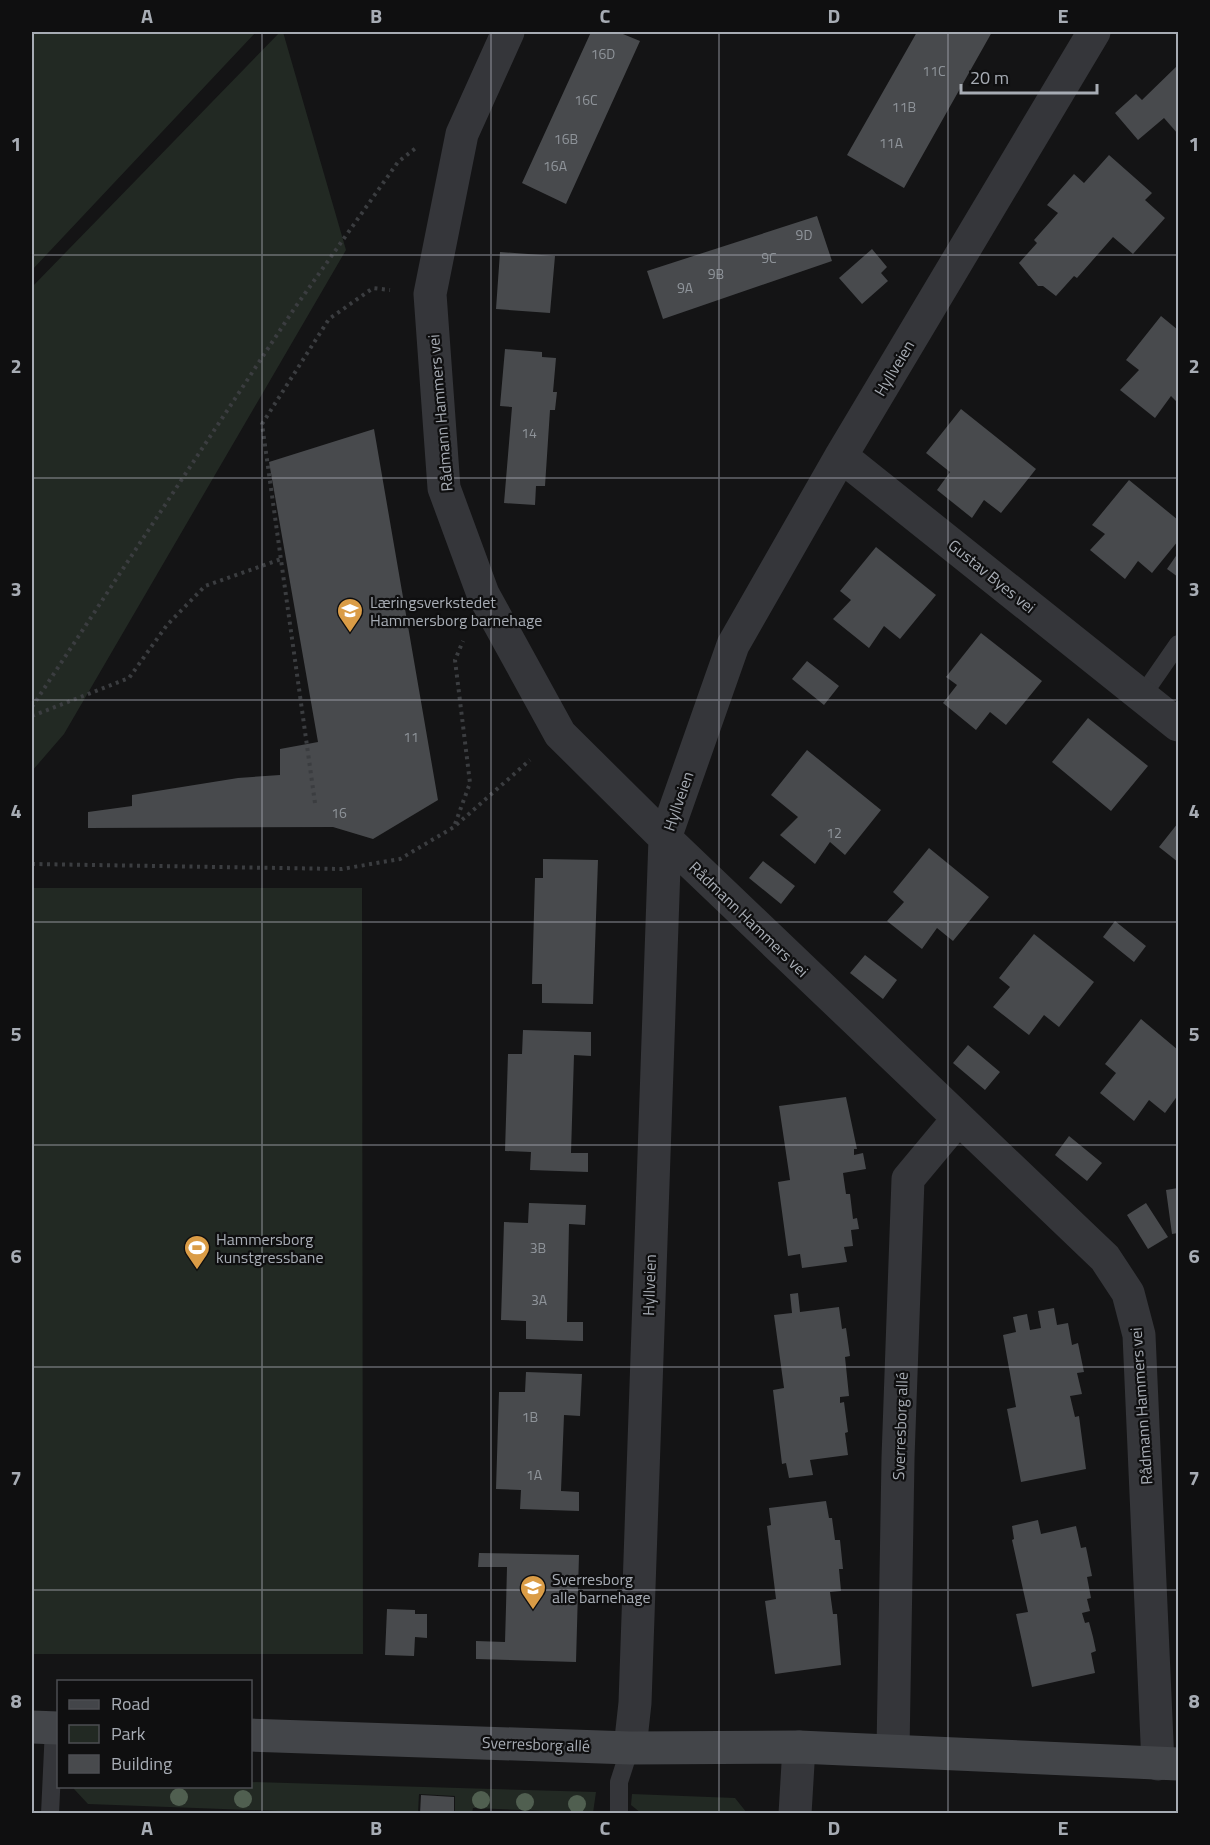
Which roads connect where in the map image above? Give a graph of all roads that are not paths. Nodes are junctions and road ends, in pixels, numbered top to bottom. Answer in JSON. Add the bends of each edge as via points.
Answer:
{"nodes":[{"id":1,"x":508,"y":32,"type":"edge"},
{"id":2,"x":1094,"y":32,"type":"edge"},
{"id":3,"x":841,"y":456,"type":"junction"},
{"id":4,"x":1179,"y":644,"type":"edge"},
{"id":5,"x":1142,"y":696,"type":"junction"},
{"id":6,"x":1179,"y":724,"type":"edge"},
{"id":7,"x":665,"y":838,"type":"junction"},
{"id":8,"x":958,"y":1119,"type":"junction"},
{"id":9,"x":48,"y":1728,"type":"edge"},
{"id":10,"x":252,"y":1735,"type":"edge"},
{"id":11,"x":799,"y":1747,"type":"junction"},
{"id":12,"x":630,"y":1748,"type":"junction"},
{"id":13,"x":893,"y":1750,"type":"junction"},
{"id":14,"x":1168,"y":1764,"type":"edge"},
{"id":15,"x":50,"y":1814,"type":"edge"},
{"id":16,"x":618,"y":1814,"type":"edge"},
{"id":17,"x":795,"y":1814,"type":"edge"}],
"edges":[{"from":1,"to":7,"type":"street","name":"Rådmann Hammers vei","via":[[462,135],[430,294],[444,488],[483,594],[560,734]]},
{"from":2,"to":3,"type":"street","name":"Hyllveien"},
{"from":3,"to":5,"type":"street","name":"Gustav Byes vei"},
{"from":3,"to":7,"type":"street","name":"Hyllveien","via":[[733,645]]},
{"from":4,"to":5,"type":"lane"},
{"from":5,"to":6,"type":"street","name":"Gustav Byes vei"},
{"from":7,"to":8,"type":"street","name":"Rådmann Hammers vei"},
{"from":7,"to":12,"type":"street","name":"Hyllveien","via":[[635,1703]]},
{"from":8,"to":13,"type":"street","name":"Sverresborg allé","via":[[908,1179]]},
{"from":8,"to":14,"type":"street","name":"Rådmann Hammers vei","via":[[1106,1258],[1128,1293],[1139,1335]]},
{"from":9,"to":15,"type":"lane"},
{"from":10,"to":12,"type":"street","name":"Sverresborg allé"},
{"from":11,"to":12,"type":"street","name":"Sverresborg allé"},
{"from":11,"to":13,"type":"street","name":"Sverresborg allé"},
{"from":11,"to":17,"type":"street"},
{"from":12,"to":16,"type":"lane","via":[[619,1782]]},
{"from":13,"to":14,"type":"street","name":"Sverresborg allé"}]}
